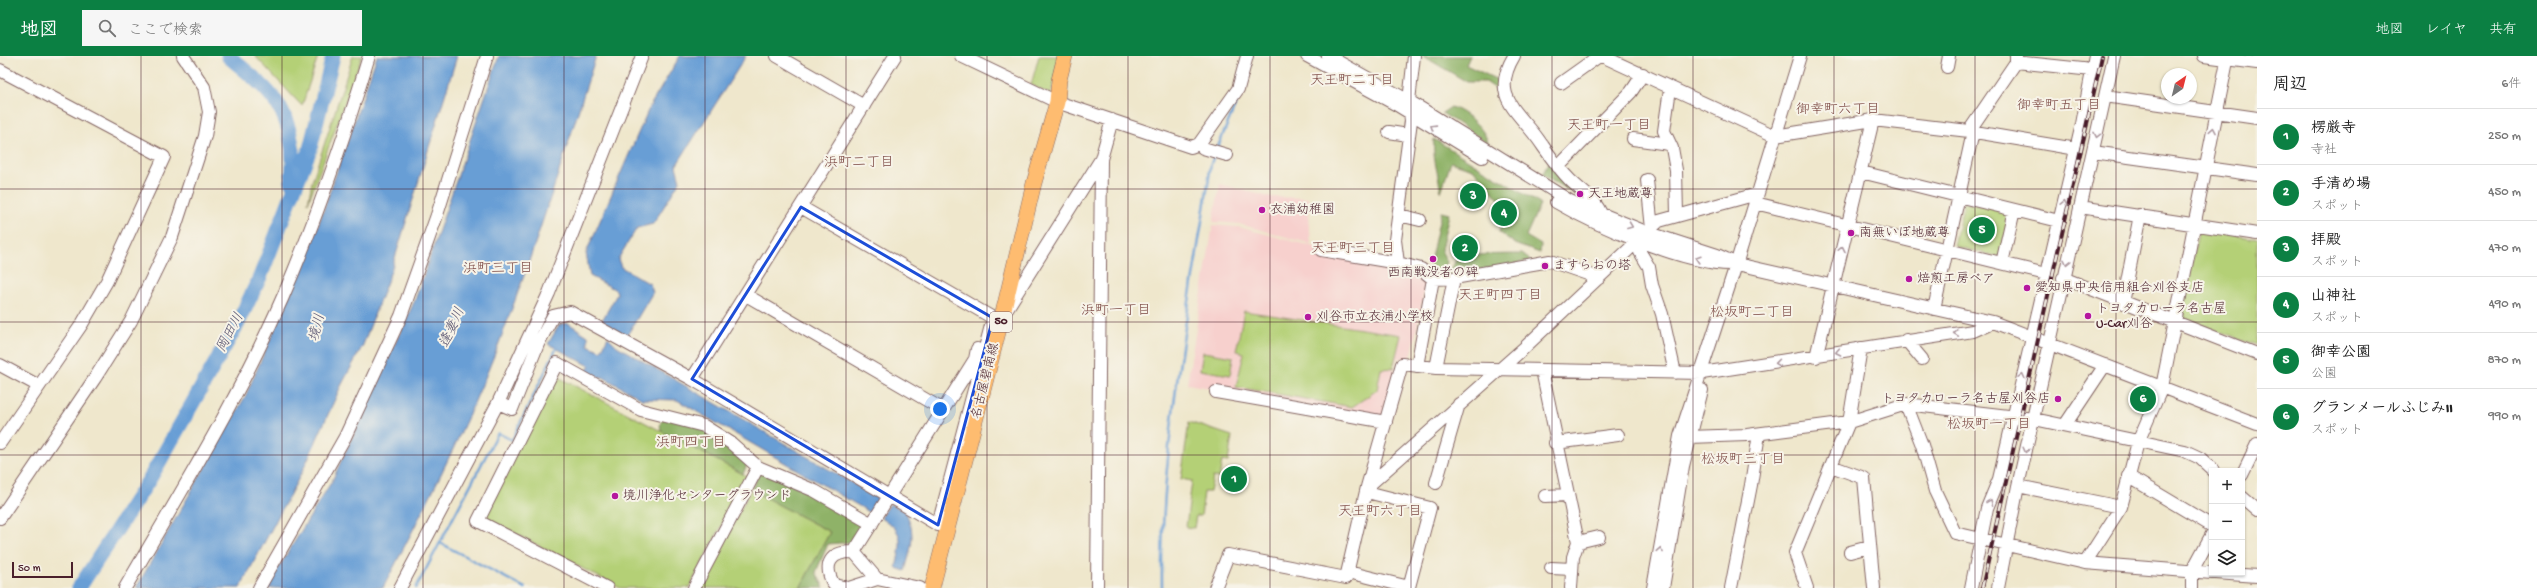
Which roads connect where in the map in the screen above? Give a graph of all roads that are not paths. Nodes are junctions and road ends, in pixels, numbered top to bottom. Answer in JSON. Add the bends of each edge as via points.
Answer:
{"nodes":[{"id":1,"x":183,"y":56,"type":"edge"},
{"id":2,"x":369,"y":56,"type":"edge"},
{"id":3,"x":488,"y":56,"type":"edge"},
{"id":4,"x":642,"y":56,"type":"edge"},
{"id":5,"x":777,"y":56,"type":"edge"},
{"id":6,"x":895,"y":56,"type":"edge"},
{"id":7,"x":960,"y":56,"type":"edge"},
{"id":8,"x":1065,"y":56,"type":"edge"},
{"id":9,"x":1247,"y":56,"type":"edge"},
{"id":10,"x":1308,"y":56,"type":"edge"},
{"id":11,"x":1328,"y":56,"type":"edge"},
{"id":12,"x":1414,"y":56,"type":"edge"},
{"id":13,"x":1514,"y":56,"type":"edge"},
{"id":14,"x":1598,"y":56,"type":"edge"},
{"id":15,"x":1602,"y":56,"type":"edge"},
{"id":16,"x":1800,"y":56,"type":"edge"},
{"id":17,"x":2095,"y":56,"type":"edge"},
{"id":18,"x":2114,"y":56,"type":"edge"},
{"id":19,"x":2204,"y":56,"type":"edge"},
{"id":20,"x":2228,"y":58,"type":"edge"},
{"id":21,"x":2016,"y":59,"type":"edge"},
{"id":22,"x":2257,"y":63,"type":"edge"},
{"id":23,"x":0,"y":70,"type":"edge"},
{"id":24,"x":2092,"y":70,"type":"junction"},
{"id":25,"x":1643,"y":74,"type":"junction"},
{"id":26,"x":1561,"y":83,"type":"dead end"},
{"id":27,"x":1670,"y":89,"type":"junction"},
{"id":28,"x":2105,"y":96,"type":"junction"},
{"id":29,"x":1057,"y":102,"type":"junction"},
{"id":30,"x":864,"y":106,"type":"junction"},
{"id":31,"x":1410,"y":107,"type":"junction"},
{"id":32,"x":2216,"y":113,"type":"junction"},
{"id":33,"x":2257,"y":118,"type":"edge"},
{"id":34,"x":1112,"y":120,"type":"junction"},
{"id":35,"x":1873,"y":120,"type":"junction"},
{"id":36,"x":1971,"y":131,"type":"junction"},
{"id":37,"x":1389,"y":132,"type":"dead end"},
{"id":38,"x":1408,"y":134,"type":"junction"},
{"id":39,"x":1775,"y":136,"type":"junction"},
{"id":40,"x":1633,"y":139,"type":"dead end"},
{"id":41,"x":1199,"y":144,"type":"junction"},
{"id":42,"x":1669,"y":144,"type":"junction"},
{"id":43,"x":2076,"y":149,"type":"junction"},
{"id":44,"x":2093,"y":152,"type":"junction"},
{"id":45,"x":1220,"y":153,"type":"dead end"},
{"id":46,"x":1101,"y":159,"type":"junction"},
{"id":47,"x":1558,"y":167,"type":"junction"},
{"id":48,"x":2206,"y":168,"type":"junction"},
{"id":49,"x":1861,"y":172,"type":"junction"},
{"id":50,"x":2257,"y":175,"type":"edge"},
{"id":51,"x":1647,"y":180,"type":"dead end"},
{"id":52,"x":1960,"y":197,"type":"junction"},
{"id":53,"x":1756,"y":198,"type":"junction"},
{"id":54,"x":801,"y":206,"type":"junction"},
{"id":55,"x":2080,"y":207,"type":"junction"},
{"id":56,"x":2014,"y":210,"type":"junction"},
{"id":57,"x":1677,"y":214,"type":"junction"},
{"id":58,"x":1399,"y":215,"type":"junction"},
{"id":59,"x":2140,"y":215,"type":"junction"},
{"id":60,"x":1602,"y":216,"type":"junction"},
{"id":61,"x":1420,"y":220,"type":"dead end"},
{"id":62,"x":2059,"y":221,"type":"junction"},
{"id":63,"x":2195,"y":224,"type":"junction"},
{"id":64,"x":1848,"y":225,"type":"junction"},
{"id":65,"x":2257,"y":234,"type":"edge"},
{"id":66,"x":1645,"y":235,"type":"junction"},
{"id":67,"x":1321,"y":250,"type":"dead end"},
{"id":68,"x":1948,"y":250,"type":"junction"},
{"id":69,"x":1398,"y":263,"type":"junction"},
{"id":70,"x":1737,"y":264,"type":"junction"},
{"id":71,"x":2002,"y":264,"type":"junction"},
{"id":72,"x":2046,"y":274,"type":"junction"},
{"id":73,"x":1454,"y":278,"type":"junction"},
{"id":74,"x":1599,"y":278,"type":"junction"},
{"id":75,"x":2063,"y":278,"type":"junction"},
{"id":76,"x":1433,"y":279,"type":"junction"},
{"id":77,"x":1834,"y":287,"type":"junction"},
{"id":78,"x":746,"y":295,"type":"junction"},
{"id":79,"x":2123,"y":303,"type":"junction"},
{"id":80,"x":1934,"y":309,"type":"junction"},
{"id":81,"x":985,"y":314,"type":"junction"},
{"id":82,"x":1002,"y":316,"type":"junction"},
{"id":83,"x":1970,"y":316,"type":"junction"},
{"id":84,"x":1993,"y":322,"type":"junction"},
{"id":85,"x":2176,"y":324,"type":"junction"},
{"id":86,"x":1973,"y":331,"type":"junction"},
{"id":87,"x":2032,"y":336,"type":"junction"},
{"id":88,"x":1906,"y":340,"type":"junction"},
{"id":89,"x":2050,"y":344,"type":"junction"},
{"id":90,"x":1861,"y":348,"type":"junction"},
{"id":91,"x":2257,"y":354,"type":"edge"},
{"id":92,"x":1816,"y":357,"type":"junction"},
{"id":93,"x":1922,"y":359,"type":"dead end"},
{"id":94,"x":0,"y":365,"type":"edge"},
{"id":95,"x":2105,"y":365,"type":"junction"},
{"id":96,"x":1417,"y":366,"type":"junction"},
{"id":97,"x":1436,"y":368,"type":"junction"},
{"id":98,"x":1498,"y":369,"type":"junction"},
{"id":99,"x":1542,"y":370,"type":"junction"},
{"id":100,"x":1675,"y":373,"type":"junction"},
{"id":101,"x":1702,"y":373,"type":"junction"},
{"id":102,"x":692,"y":379,"type":"junction"},
{"id":103,"x":39,"y":386,"type":"junction"},
{"id":104,"x":2162,"y":387,"type":"junction"},
{"id":105,"x":1216,"y":392,"type":"dead end"},
{"id":106,"x":498,"y":403,"type":"junction"},
{"id":107,"x":1459,"y":404,"type":"junction"},
{"id":108,"x":1906,"y":404,"type":"junction"},
{"id":109,"x":942,"y":409,"type":"junction"},
{"id":110,"x":2013,"y":416,"type":"junction"},
{"id":111,"x":2034,"y":419,"type":"junction"},
{"id":112,"x":1386,"y":422,"type":"junction"},
{"id":113,"x":1849,"y":422,"type":"junction"},
{"id":114,"x":2257,"y":424,"type":"edge"},
{"id":115,"x":2065,"y":425,"type":"junction"},
{"id":116,"x":1759,"y":434,"type":"junction"},
{"id":117,"x":1618,"y":435,"type":"dead end"},
{"id":118,"x":1689,"y":437,"type":"junction"},
{"id":119,"x":2138,"y":442,"type":"junction"},
{"id":120,"x":1555,"y":443,"type":"junction"},
{"id":121,"x":0,"y":444,"type":"edge"},
{"id":122,"x":2257,"y":444,"type":"edge"},
{"id":123,"x":1831,"y":466,"type":"junction"},
{"id":124,"x":758,"y":467,"type":"junction"},
{"id":125,"x":2211,"y":468,"type":"edge"},
{"id":126,"x":2245,"y":469,"type":"edge"},
{"id":127,"x":2128,"y":476,"type":"junction"},
{"id":128,"x":1436,"y":483,"type":"dead end"},
{"id":129,"x":2018,"y":486,"type":"junction"},
{"id":130,"x":1367,"y":489,"type":"junction"},
{"id":131,"x":1568,"y":495,"type":"junction"},
{"id":132,"x":1545,"y":496,"type":"dead end"},
{"id":133,"x":890,"y":497,"type":"junction"},
{"id":134,"x":2245,"y":499,"type":"edge"},
{"id":135,"x":2255,"y":504,"type":"edge"},
{"id":136,"x":2121,"y":507,"type":"junction"},
{"id":137,"x":0,"y":518,"type":"edge"},
{"id":138,"x":872,"y":524,"type":"junction"},
{"id":139,"x":2209,"y":524,"type":"edge"},
{"id":140,"x":1599,"y":537,"type":"dead end"},
{"id":141,"x":1982,"y":540,"type":"junction"},
{"id":142,"x":2209,"y":540,"type":"edge"},
{"id":143,"x":1578,"y":542,"type":"junction"},
{"id":144,"x":2007,"y":545,"type":"junction"},
{"id":145,"x":1869,"y":547,"type":"junction"},
{"id":146,"x":854,"y":552,"type":"junction"},
{"id":147,"x":1850,"y":552,"type":"dead end"},
{"id":148,"x":2085,"y":563,"type":"junction"},
{"id":149,"x":1551,"y":568,"type":"dead end"},
{"id":150,"x":1572,"y":569,"type":"junction"},
{"id":151,"x":2192,"y":571,"type":"junction"},
{"id":152,"x":1348,"y":572,"type":"junction"},
{"id":153,"x":2209,"y":573,"type":"edge"},
{"id":154,"x":2245,"y":575,"type":"edge"},
{"id":155,"x":2257,"y":576,"type":"edge"},
{"id":156,"x":877,"y":579,"type":"junction"},
{"id":157,"x":834,"y":586,"type":"edge"},
{"id":158,"x":125,"y":588,"type":"edge"},
{"id":159,"x":259,"y":588,"type":"edge"},
{"id":160,"x":400,"y":588,"type":"edge"},
{"id":161,"x":607,"y":588,"type":"edge"},
{"id":162,"x":694,"y":588,"type":"edge"},
{"id":163,"x":849,"y":588,"type":"edge"},
{"id":164,"x":920,"y":588,"type":"edge"},
{"id":165,"x":932,"y":588,"type":"edge"},
{"id":166,"x":1097,"y":588,"type":"edge"},
{"id":167,"x":1215,"y":588,"type":"edge"},
{"id":168,"x":1409,"y":588,"type":"edge"},
{"id":169,"x":1571,"y":588,"type":"edge"},
{"id":170,"x":1653,"y":588,"type":"edge"},
{"id":171,"x":1663,"y":588,"type":"edge"},
{"id":172,"x":1731,"y":588,"type":"edge"},
{"id":173,"x":1807,"y":588,"type":"edge"},
{"id":174,"x":1874,"y":588,"type":"edge"},
{"id":175,"x":1971,"y":588,"type":"edge"},
{"id":176,"x":1998,"y":588,"type":"edge"},
{"id":177,"x":2192,"y":588,"type":"edge"}],
"edges":[{"from":1,"to":137,"type":"street","via":[[204,87],[209,112],[205,136],[172,237],[123,333]]},
{"from":2,"to":158,"type":"street","via":[[331,172],[293,272],[244,377],[200,461]]},
{"from":3,"to":159,"type":"street","via":[[437,215],[401,316],[345,437]]},
{"from":4,"to":106,"type":"street","via":[[549,293],[522,345]]},
{"from":5,"to":30,"type":"street"},
{"from":6,"to":30,"type":"street"},
{"from":7,"to":29,"type":"street"},
{"from":8,"to":29,"type":"main road","name":"名古屋碧南線","number":"50"},
{"from":9,"to":41,"type":"street","via":[[1238,89]]},
{"from":10,"to":31,"type":"street"},
{"from":11,"to":31,"type":"street"},
{"from":12,"to":31,"type":"street"},
{"from":13,"to":47,"type":"street","via":[[1506,73],[1504,85],[1507,98],[1515,113],[1537,137]]},
{"from":14,"to":26,"type":"street"},
{"from":15,"to":25,"type":"street"},
{"from":16,"to":39,"type":"street"},
{"from":17,"to":24,"type":"street"},
{"from":18,"to":28,"type":"street"},
{"from":19,"to":20,"type":"street"},
{"from":20,"to":22,"type":"street"},
{"from":20,"to":32,"type":"street"},
{"from":21,"to":24,"type":"street"},
{"from":21,"to":36,"type":"street"},
{"from":23,"to":103,"type":"street","via":[[164,157],[107,281],[82,324]]},
{"from":24,"to":43,"type":"street"},
{"from":25,"to":27,"type":"street"},
{"from":25,"to":47,"type":"street","via":[[1615,109]]},
{"from":27,"to":39,"type":"street"},
{"from":27,"to":42,"type":"street","via":[[1664,131]]},
{"from":28,"to":32,"type":"street"},
{"from":28,"to":44,"type":"street","one_way":true},
{"from":29,"to":34,"type":"street"},
{"from":29,"to":82,"type":"main road","name":"名古屋碧南線","number":"50","via":[[1034,183]]},
{"from":30,"to":54,"type":"street"},
{"from":31,"to":38,"type":"street"},
{"from":31,"to":60,"type":"street","via":[[1570,201]]},
{"from":66,"to":31,"type":"street","one_way":true,"via":[[1574,213]]},
{"from":32,"to":33,"type":"street"},
{"from":48,"to":32,"type":"street","one_way":true},
{"from":34,"to":41,"type":"street","via":[[1191,147]]},
{"from":34,"to":46,"type":"street"},
{"from":35,"to":36,"type":"street"},
{"from":35,"to":39,"type":"street"},
{"from":35,"to":49,"type":"street"},
{"from":36,"to":43,"type":"street"},
{"from":36,"to":52,"type":"street"},
{"from":37,"to":38,"type":"street"},
{"from":38,"to":58,"type":"street"},
{"from":39,"to":53,"type":"street"},
{"from":40,"to":42,"type":"street"},
{"from":41,"to":45,"type":"street"},
{"from":42,"to":57,"type":"street","via":[[1676,170]]},
{"from":62,"to":43,"type":"street","one_way":true},
{"from":44,"to":48,"type":"street"},
{"from":44,"to":55,"type":"street"},
{"from":46,"to":82,"type":"street"},
{"from":46,"to":166,"type":"street"},
{"from":47,"to":60,"type":"street","via":[[1594,200]]},
{"from":48,"to":50,"type":"street"},
{"from":48,"to":63,"type":"street"},
{"from":49,"to":52,"type":"street"},
{"from":49,"to":64,"type":"street"},
{"from":51,"to":66,"type":"street"},
{"from":52,"to":56,"type":"street"},
{"from":52,"to":68,"type":"street"},
{"from":53,"to":57,"type":"street"},
{"from":53,"to":64,"type":"street"},
{"from":53,"to":70,"type":"street"},
{"from":54,"to":78,"type":"street"},
{"from":54,"to":81,"type":"street"},
{"from":55,"to":59,"type":"street"},
{"from":55,"to":75,"type":"street","one_way":true},
{"from":56,"to":62,"type":"street"},
{"from":56,"to":71,"type":"street"},
{"from":57,"to":66,"type":"street","via":[[1659,221]]},
{"from":58,"to":61,"type":"street"},
{"from":58,"to":69,"type":"street","via":[[1395,240]]},
{"from":59,"to":63,"type":"street"},
{"from":59,"to":79,"type":"street"},
{"from":60,"to":66,"type":"street","one_way":true},
{"from":62,"to":72,"type":"street"},
{"from":63,"to":65,"type":"street"},
{"from":63,"to":85,"type":"street"},
{"from":64,"to":68,"type":"street"},
{"from":77,"to":64,"type":"street","one_way":true},
{"from":66,"to":70,"type":"street","via":[[1715,264]]},
{"from":66,"to":74,"type":"street"},
{"from":66,"to":100,"type":"street","via":[[1640,252],[1649,267]]},
{"from":67,"to":69,"type":"street"},
{"from":68,"to":71,"type":"street"},
{"from":68,"to":80,"type":"street"},
{"from":69,"to":76,"type":"street","via":[[1421,269]]},
{"from":70,"to":77,"type":"street"},
{"from":70,"to":101,"type":"street"},
{"from":71,"to":72,"type":"street"},
{"from":72,"to":87,"type":"street"},
{"from":73,"to":74,"type":"street","via":[[1550,260]]},
{"from":73,"to":76,"type":"street"},
{"from":73,"to":97,"type":"street"},
{"from":74,"to":98,"type":"street"},
{"from":75,"to":79,"type":"street"},
{"from":75,"to":89,"type":"street"},
{"from":76,"to":96,"type":"street"},
{"from":77,"to":80,"type":"street"},
{"from":77,"to":92,"type":"street"},
{"from":78,"to":102,"type":"street"},
{"from":78,"to":109,"type":"street"},
{"from":79,"to":85,"type":"street"},
{"from":80,"to":83,"type":"street"},
{"from":81,"to":109,"type":"street","via":[[975,359]]},
{"from":81,"to":133,"type":"street","via":[[993,318],[938,525]]},
{"from":82,"to":165,"type":"main road","name":"名古屋碧南線","number":"50"},
{"from":83,"to":84,"type":"street"},
{"from":83,"to":86,"type":"street","via":[[1976,321]]},
{"from":84,"to":86,"type":"street"},
{"from":84,"to":87,"type":"street"},
{"from":85,"to":91,"type":"street"},
{"from":85,"to":104,"type":"street"},
{"from":86,"to":88,"type":"street","one_way":true},
{"from":87,"to":89,"type":"street"},
{"from":110,"to":87,"type":"street","one_way":true},
{"from":88,"to":90,"type":"street"},
{"from":88,"to":93,"type":"street"},
{"from":89,"to":95,"type":"street"},
{"from":89,"to":111,"type":"street"},
{"from":90,"to":92,"type":"street","one_way":true},
{"from":90,"to":113,"type":"street"},
{"from":92,"to":101,"type":"street","one_way":true},
{"from":94,"to":103,"type":"street"},
{"from":95,"to":104,"type":"street"},
{"from":95,"to":115,"type":"street"},
{"from":96,"to":97,"type":"street"},
{"from":96,"to":112,"type":"street","via":[[1402,364]]},
{"from":97,"to":98,"type":"street"},
{"from":98,"to":99,"type":"street"},
{"from":98,"to":107,"type":"street"},
{"from":99,"to":100,"type":"street"},
{"from":99,"to":120,"type":"street"},
{"from":100,"to":101,"type":"street"},
{"from":101,"to":118,"type":"street","via":[[1703,385]]},
{"from":170,"to":101,"type":"street","one_way":true,"via":[[1680,436],[1698,378]]},
{"from":102,"to":106,"type":"street","via":[[570,312],[553,316],[538,344],[512,409]]},
{"from":102,"to":133,"type":"street"},
{"from":103,"to":121,"type":"street"},
{"from":104,"to":114,"type":"street"},
{"from":104,"to":119,"type":"street"},
{"from":105,"to":112,"type":"street"},
{"from":106,"to":160,"type":"street"},
{"from":107,"to":128,"type":"street"},
{"from":107,"to":130,"type":"street"},
{"from":108,"to":110,"type":"street"},
{"from":108,"to":113,"type":"street"},
{"from":108,"to":141,"type":"street","via":[[1922,445],[1935,491],[1955,533]]},
{"from":109,"to":133,"type":"street"},
{"from":110,"to":111,"type":"street"},
{"from":141,"to":110,"type":"street","one_way":true,"via":[[1987,508],[1999,479]]},
{"from":111,"to":115,"type":"street"},
{"from":111,"to":129,"type":"street","one_way":true},
{"from":112,"to":130,"type":"street"},
{"from":113,"to":116,"type":"street"},
{"from":113,"to":123,"type":"street"},
{"from":115,"to":119,"type":"street"},
{"from":116,"to":118,"type":"street"},
{"from":116,"to":172,"type":"street","via":[[1752,485]]},
{"from":117,"to":120,"type":"street"},
{"from":118,"to":171,"type":"street"},
{"from":119,"to":125,"type":"street","via":[[2185,451],[2200,458]]},
{"from":119,"to":127,"type":"street"},
{"from":120,"to":131,"type":"street"},
{"from":122,"to":126,"type":"street"},
{"from":123,"to":145,"type":"street","via":[[1864,478]]},
{"from":123,"to":173,"type":"street","via":[[1795,553]]},
{"from":124,"to":138,"type":"street","via":[[815,491]]},
{"from":124,"to":161,"type":"street","via":[[731,443],[704,426],[640,410],[557,363],[478,521]]},
{"from":124,"to":162,"type":"street"},
{"from":127,"to":136,"type":"street"},
{"from":127,"to":139,"type":"street"},
{"from":129,"to":136,"type":"street"},
{"from":129,"to":144,"type":"street"},
{"from":130,"to":152,"type":"street"},
{"from":130,"to":168,"type":"street","via":[[1430,508]]},
{"from":131,"to":132,"type":"street"},
{"from":131,"to":143,"type":"street"},
{"from":133,"to":138,"type":"street"},
{"from":134,"to":135,"type":"street"},
{"from":136,"to":148,"type":"street"},
{"from":138,"to":146,"type":"street"},
{"from":140,"to":143,"type":"street"},
{"from":141,"to":144,"type":"street"},
{"from":141,"to":175,"type":"street"},
{"from":142,"to":151,"type":"street"},
{"from":143,"to":150,"type":"street"},
{"from":144,"to":148,"type":"street"},
{"from":144,"to":176,"type":"street"},
{"from":145,"to":147,"type":"street"},
{"from":145,"to":174,"type":"street"},
{"from":146,"to":156,"type":"street"},
{"from":146,"to":157,"type":"street","via":[[842,551],[833,557],[828,566]]},
{"from":148,"to":151,"type":"street"},
{"from":149,"to":150,"type":"street"},
{"from":150,"to":169,"type":"street"},
{"from":151,"to":153,"type":"street"},
{"from":151,"to":177,"type":"street"},
{"from":152,"to":167,"type":"street","via":[[1346,578],[1228,555]]},
{"from":152,"to":168,"type":"street"},
{"from":154,"to":155,"type":"street"},
{"from":156,"to":163,"type":"street"},
{"from":156,"to":164,"type":"street"},
{"from":157,"to":163,"type":"street"}]}
